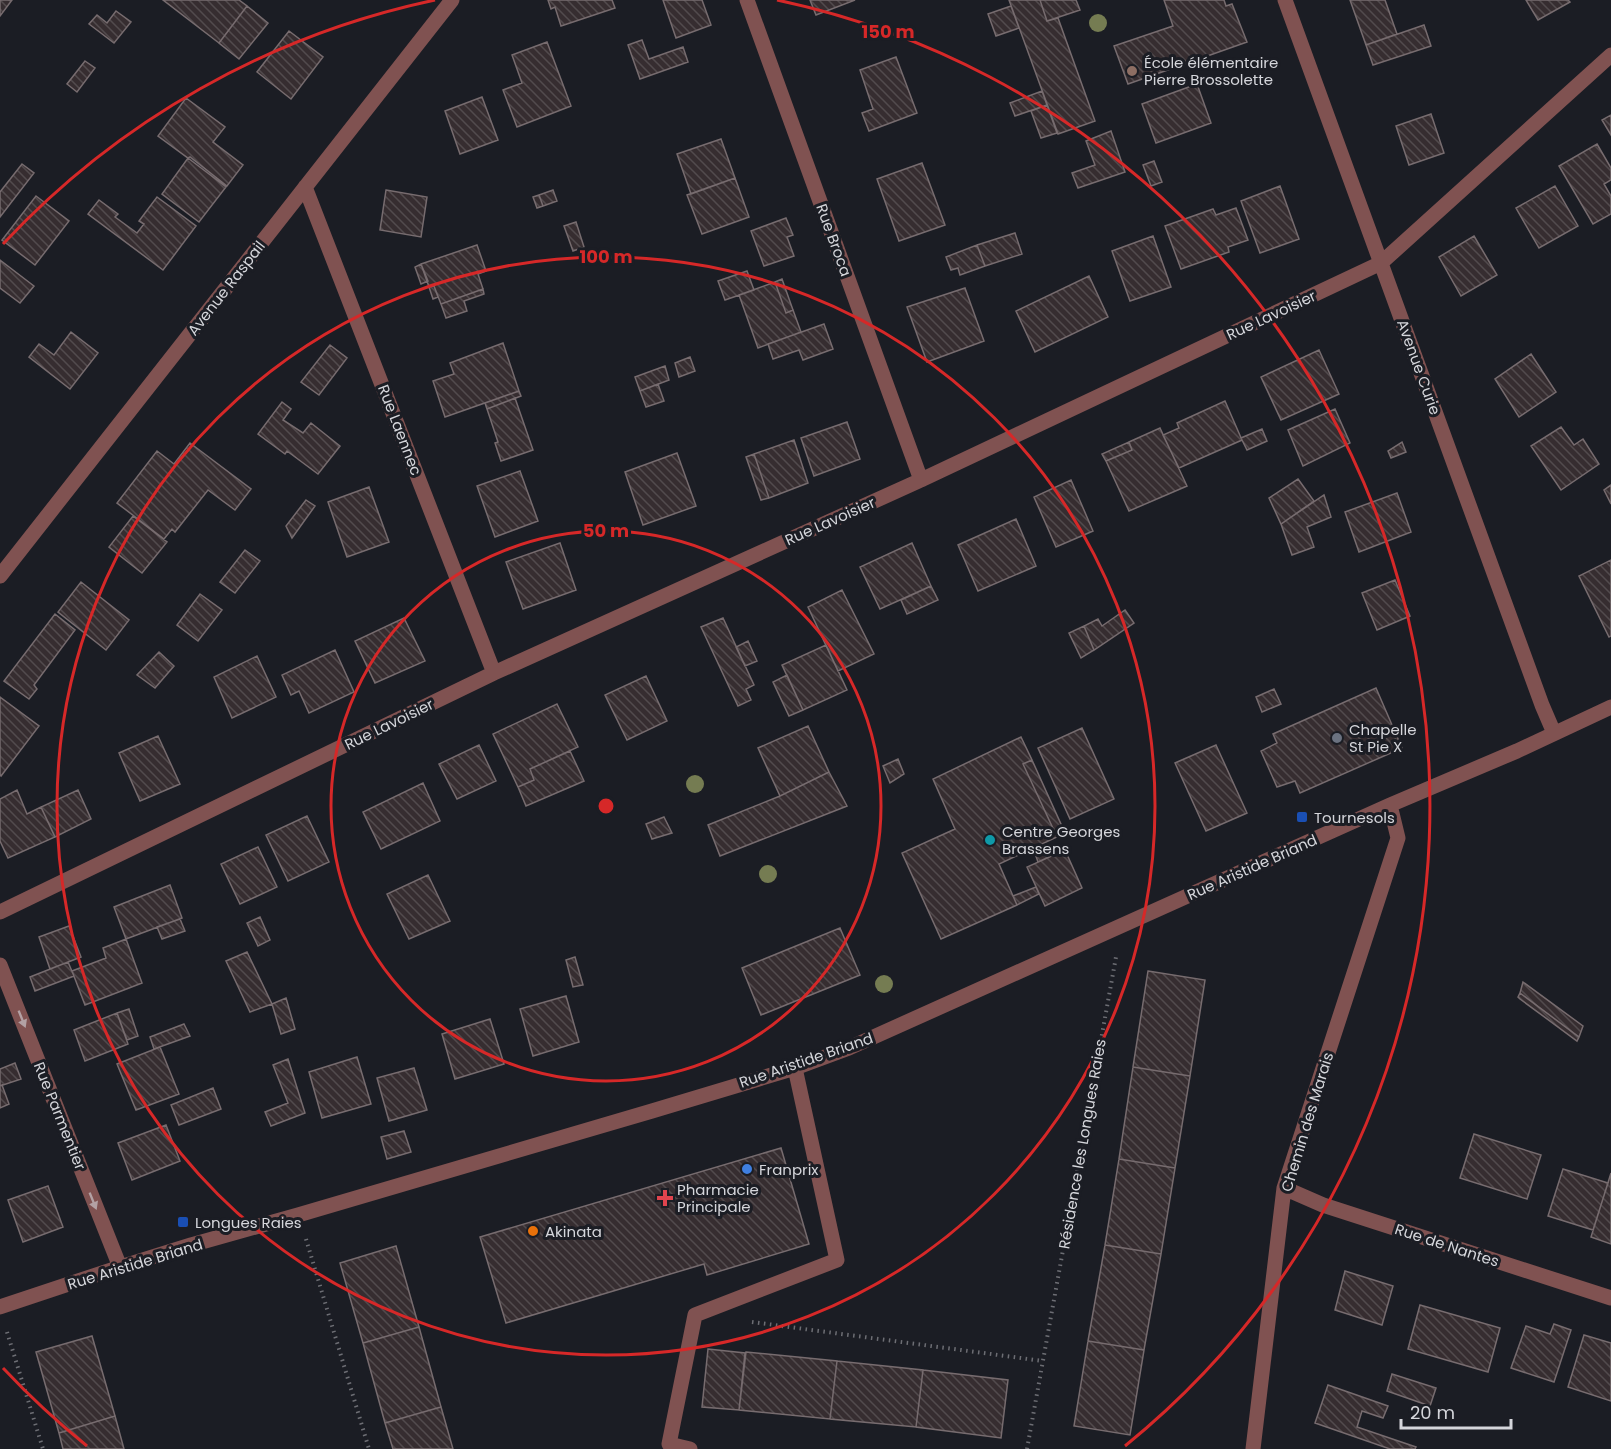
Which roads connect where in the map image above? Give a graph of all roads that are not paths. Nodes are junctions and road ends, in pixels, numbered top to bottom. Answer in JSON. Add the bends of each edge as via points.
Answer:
{"nodes":[{"id":1,"x":452,"y":0,"type":"edge"},
{"id":2,"x":747,"y":0,"type":"edge"},
{"id":3,"x":1285,"y":0,"type":"edge"},
{"id":4,"x":1611,"y":55,"type":"edge"},
{"id":5,"x":305,"y":187,"type":"junction"},
{"id":6,"x":1381,"y":263,"type":"junction"},
{"id":7,"x":921,"y":480,"type":"junction"},
{"id":8,"x":0,"y":576,"type":"edge"},
{"id":9,"x":494,"y":673,"type":"junction"},
{"id":10,"x":1611,"y":707,"type":"edge"},
{"id":11,"x":1554,"y":733,"type":"junction"},
{"id":12,"x":1390,"y":805,"type":"junction"},
{"id":13,"x":0,"y":912,"type":"edge"},
{"id":14,"x":0,"y":965,"type":"edge"},
{"id":15,"x":795,"y":1068,"type":"junction"},
{"id":16,"x":1284,"y":1188,"type":"junction"},
{"id":17,"x":120,"y":1267,"type":"junction"},
{"id":18,"x":1611,"y":1298,"type":"edge"},
{"id":19,"x":0,"y":1307,"type":"edge"},
{"id":20,"x":690,"y":1449,"type":"edge"},
{"id":21,"x":1253,"y":1449,"type":"edge"}],
"edges":[{"from":1,"to":5,"type":"street","name":"Avenue Raspail"},
{"from":2,"to":7,"type":"street","name":"Rue Broca"},
{"from":3,"to":6,"type":"street","name":"Avenue Curie"},
{"from":4,"to":6,"type":"street","name":"Rue Lavoisier"},
{"from":5,"to":8,"type":"street","name":"Avenue Raspail"},
{"from":5,"to":9,"type":"street","name":"Rue Laennec"},
{"from":6,"to":7,"type":"street","name":"Rue Lavoisier"},
{"from":6,"to":11,"type":"street","name":"Avenue Curie"},
{"from":7,"to":9,"type":"street","name":"Rue Lavoisier"},
{"from":9,"to":13,"type":"street","name":"Rue Lavoisier"},
{"from":10,"to":11,"type":"street","name":"Rue Aristide Briand"},
{"from":11,"to":12,"type":"street","name":"Rue Aristide Briand"},
{"from":12,"to":15,"type":"street","name":"Rue Aristide Briand","via":[[849,1048]]},
{"from":12,"to":16,"type":"street","name":"Chemin des Marais","via":[[1398,838]]},
{"from":14,"to":17,"type":"street","name":"Rue Parmentier","one_way":true},
{"from":15,"to":17,"type":"street","name":"Rue Aristide Briand"},
{"from":15,"to":20,"type":"street","via":[[837,1260],[695,1314],[669,1444]]},
{"from":16,"to":18,"type":"street","name":"Rue de Nantes","via":[[1323,1205]]},
{"from":16,"to":21,"type":"street","name":"Chemin des Marais"},
{"from":17,"to":19,"type":"street","name":"Rue Aristide Briand"}]}
